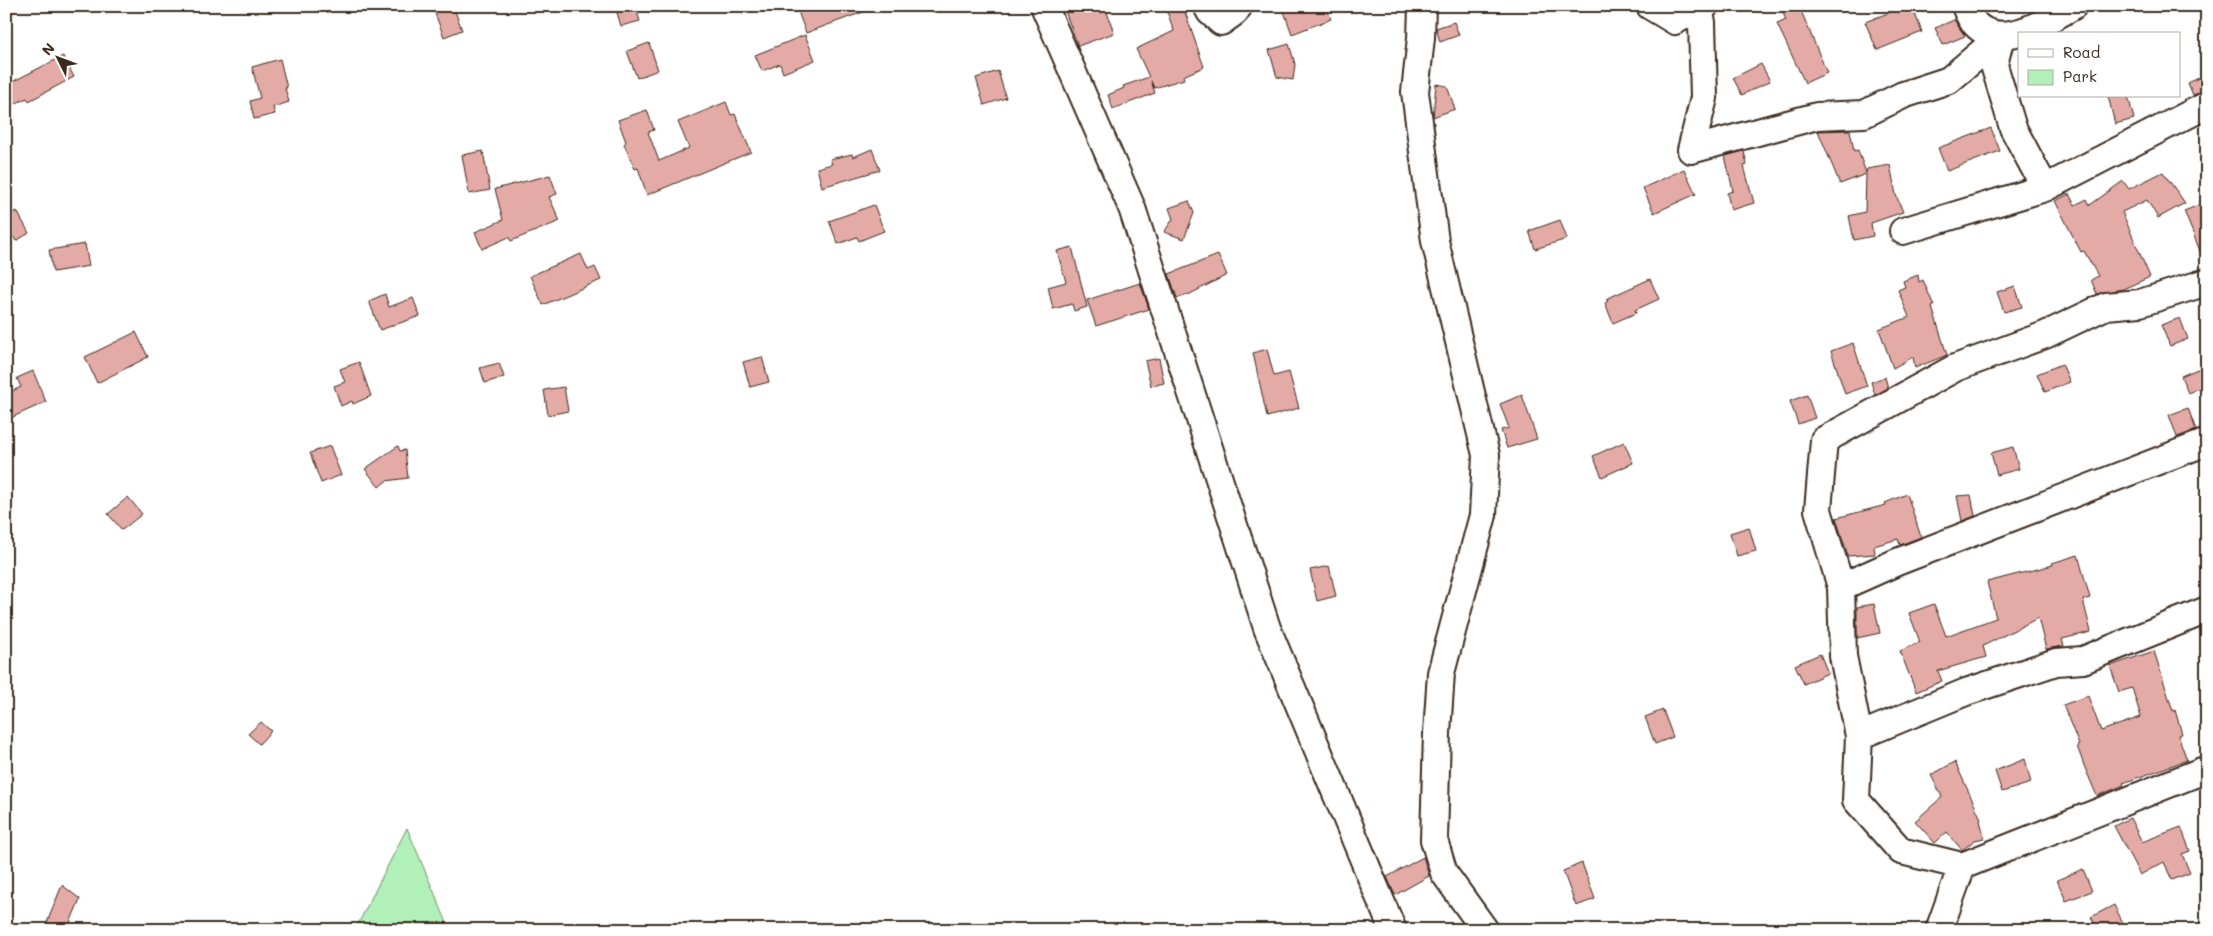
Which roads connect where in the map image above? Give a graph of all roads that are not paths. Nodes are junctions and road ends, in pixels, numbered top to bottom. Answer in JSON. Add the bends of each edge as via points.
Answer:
{"nodes":[{"id":1,"x":1044,"y":6,"type":"edge"},
{"id":2,"x":1207,"y":6,"type":"edge"},
{"id":3,"x":1239,"y":6,"type":"edge"},
{"id":4,"x":1422,"y":6,"type":"edge"},
{"id":5,"x":1650,"y":6,"type":"edge"},
{"id":6,"x":1965,"y":6,"type":"edge"},
{"id":7,"x":2073,"y":6,"type":"edge"},
{"id":8,"x":1701,"y":7,"type":"edge"},
{"id":9,"x":2023,"y":32,"type":"edge"},
{"id":10,"x":2018,"y":33,"type":"edge"},
{"id":11,"x":2001,"y":36,"type":"junction"},
{"id":12,"x":2207,"y":106,"type":"edge"},
{"id":13,"x":2045,"y":188,"type":"junction"},
{"id":14,"x":1903,"y":231,"type":"dead end"},
{"id":15,"x":2207,"y":282,"type":"edge"},
{"id":16,"x":2207,"y":442,"type":"edge"},
{"id":17,"x":1841,"y":587,"type":"junction"},
{"id":18,"x":2207,"y":610,"type":"edge"},
{"id":19,"x":1859,"y":736,"type":"junction"},
{"id":20,"x":2207,"y":769,"type":"edge"},
{"id":21,"x":1962,"y":866,"type":"junction"},
{"id":22,"x":1393,"y":930,"type":"edge"},
{"id":23,"x":1485,"y":930,"type":"edge"},
{"id":24,"x":1939,"y":930,"type":"edge"}],
"edges":[{"from":1,"to":22,"type":"street","via":[[1132,208],[1267,628]]},
{"from":2,"to":3,"type":"street","via":[[1222,22]]},
{"from":4,"to":23,"type":"street","via":[[1415,92],[1435,241],[1486,455],[1483,515],[1441,673],[1434,840],[1444,873]]},
{"from":5,"to":8,"type":"street","via":[[1675,21]]},
{"from":6,"to":11,"type":"street","via":[[1972,21],[1987,32]]},
{"from":7,"to":9,"type":"street"},
{"from":8,"to":11,"type":"street","via":[[1704,98],[1690,150],[1817,116],[1864,114],[1902,95],[1949,80]]},
{"from":10,"to":11,"type":"street"},
{"from":11,"to":13,"type":"street","via":[[1994,65],[2013,128]]},
{"from":12,"to":13,"type":"street"},
{"from":13,"to":14,"type":"street"},
{"from":15,"to":17,"type":"street","via":[[2140,303],[2106,306],[2045,335],[1954,368],[1824,440],[1818,510]]},
{"from":16,"to":17,"type":"street","via":[[1897,562]]},
{"from":17,"to":19,"type":"street","via":[[1843,656]]},
{"from":18,"to":19,"type":"street","via":[[2083,660],[2056,662],[1966,692]]},
{"from":19,"to":21,"type":"street","via":[[1856,800],[1901,851]]},
{"from":20,"to":21,"type":"street"},
{"from":21,"to":24,"type":"street"}]}
